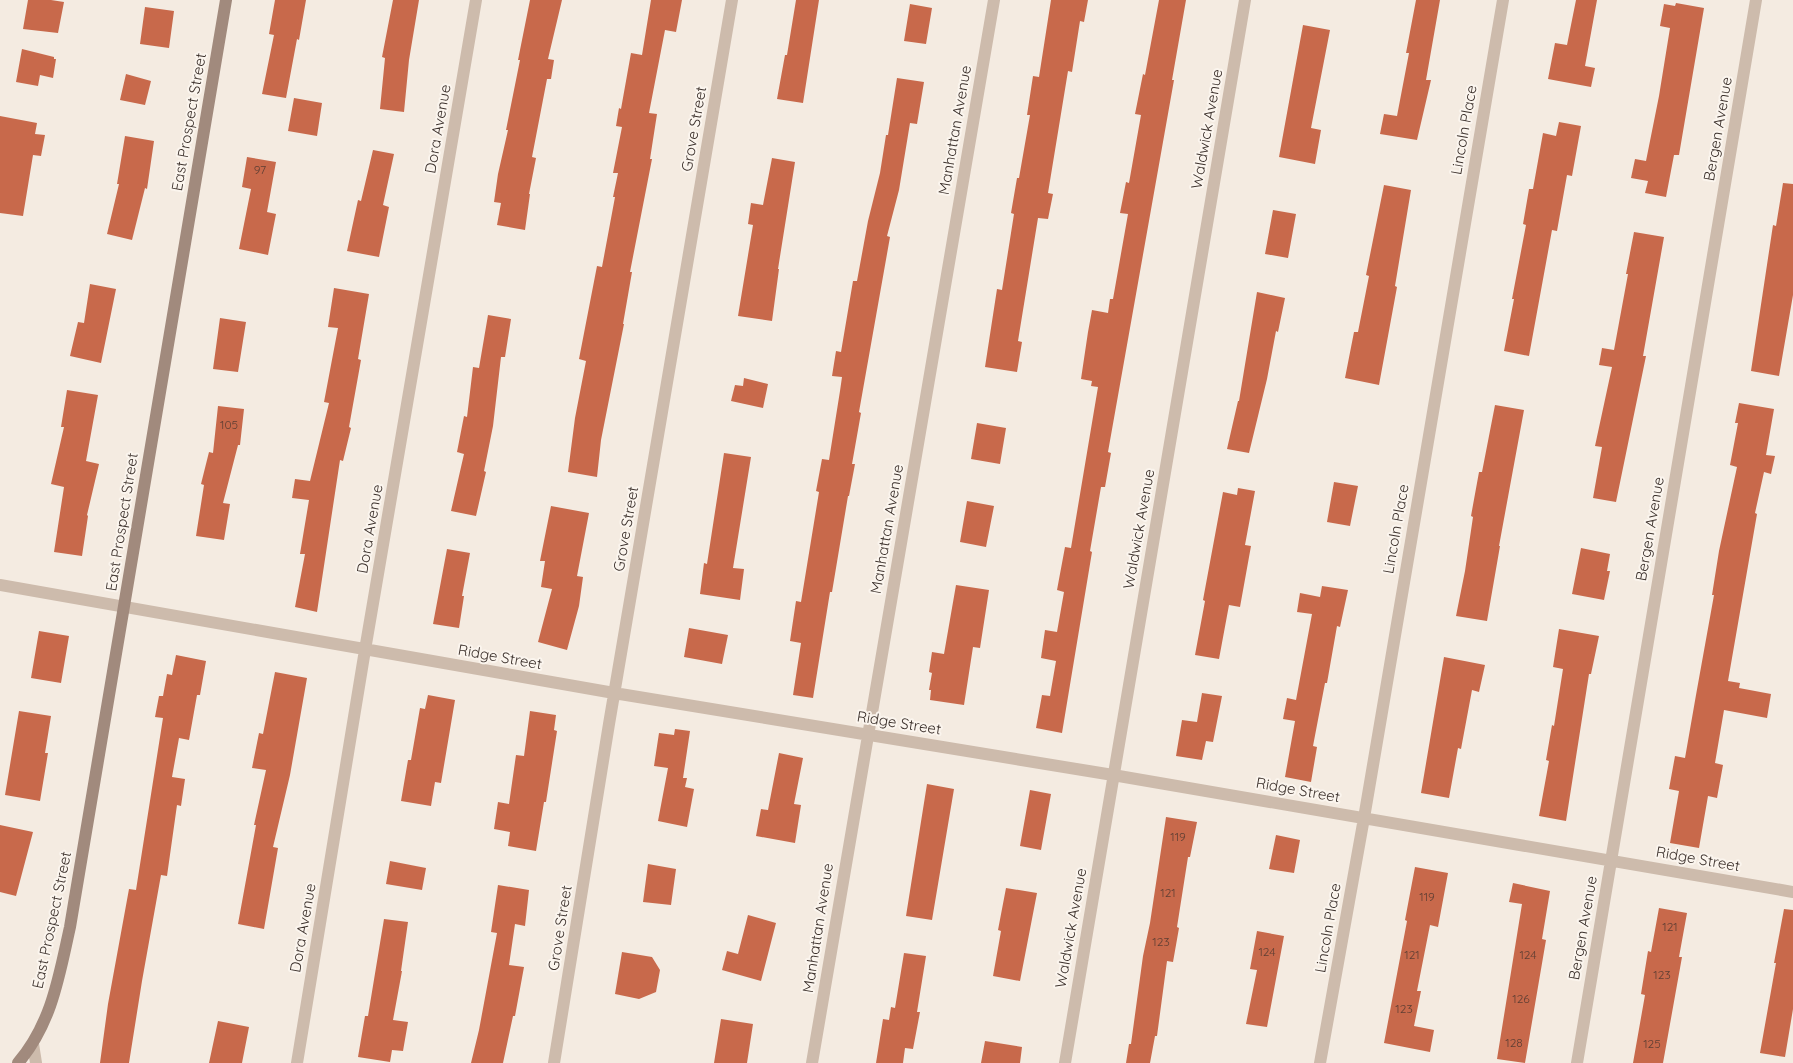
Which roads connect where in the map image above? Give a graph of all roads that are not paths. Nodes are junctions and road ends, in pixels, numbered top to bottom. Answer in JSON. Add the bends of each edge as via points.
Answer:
{"nodes":[{"id":1,"x":226,"y":0,"type":"edge"},
{"id":2,"x":476,"y":0,"type":"edge"},
{"id":3,"x":732,"y":0,"type":"edge"},
{"id":4,"x":994,"y":0,"type":"edge"},
{"id":5,"x":1245,"y":0,"type":"edge"},
{"id":6,"x":1503,"y":0,"type":"edge"},
{"id":7,"x":1756,"y":0,"type":"edge"},
{"id":8,"x":0,"y":585,"type":"edge"},
{"id":9,"x":125,"y":606,"type":"junction"},
{"id":10,"x":365,"y":650,"type":"junction"},
{"id":11,"x":614,"y":693,"type":"junction"},
{"id":12,"x":868,"y":734,"type":"junction"},
{"id":13,"x":1113,"y":776,"type":"junction"},
{"id":14,"x":1364,"y":818,"type":"junction"},
{"id":15,"x":1611,"y":860,"type":"junction"},
{"id":16,"x":1793,"y":892,"type":"edge"},
{"id":17,"x":33,"y":1044,"type":"junction"},
{"id":18,"x":18,"y":1063,"type":"edge"},
{"id":19,"x":36,"y":1063,"type":"edge"},
{"id":20,"x":297,"y":1063,"type":"edge"},
{"id":21,"x":554,"y":1063,"type":"edge"},
{"id":22,"x":812,"y":1063,"type":"edge"},
{"id":23,"x":1065,"y":1063,"type":"edge"},
{"id":24,"x":1320,"y":1063,"type":"edge"},
{"id":25,"x":1577,"y":1063,"type":"edge"}],
"edges":[{"from":1,"to":9,"type":"street","name":"East Prospect Street"},
{"from":2,"to":10,"type":"street","name":"Dora Avenue"},
{"from":3,"to":11,"type":"street","name":"Grove Street"},
{"from":4,"to":12,"type":"street","name":"Manhattan Avenue"},
{"from":5,"to":13,"type":"street","name":"Waldwick Avenue"},
{"from":6,"to":14,"type":"street","name":"Lincoln Place"},
{"from":7,"to":15,"type":"street","name":"Bergen Avenue"},
{"from":8,"to":9,"type":"street","name":"Ridge Street"},
{"from":9,"to":10,"type":"street","name":"Ridge Street"},
{"from":9,"to":17,"type":"street","name":"East Prospect Street","via":[[70,927],[47,1017]]},
{"from":10,"to":11,"type":"street","name":"Ridge Street"},
{"from":10,"to":20,"type":"street","name":"Dora Avenue"},
{"from":11,"to":12,"type":"street","name":"Ridge Street"},
{"from":11,"to":21,"type":"street","name":"Grove Street"},
{"from":12,"to":13,"type":"street","name":"Ridge Street"},
{"from":12,"to":22,"type":"street","name":"Manhattan Avenue"},
{"from":13,"to":14,"type":"street","name":"Ridge Street"},
{"from":13,"to":23,"type":"street","name":"Waldwick Avenue"},
{"from":14,"to":15,"type":"street","name":"Ridge Street"},
{"from":14,"to":24,"type":"street","name":"Lincoln Place"},
{"from":15,"to":16,"type":"street","name":"Ridge Street"},
{"from":15,"to":25,"type":"street","name":"Bergen Avenue"},
{"from":17,"to":18,"type":"street","name":"East Prospect Street"},
{"from":17,"to":19,"type":"street"}]}
